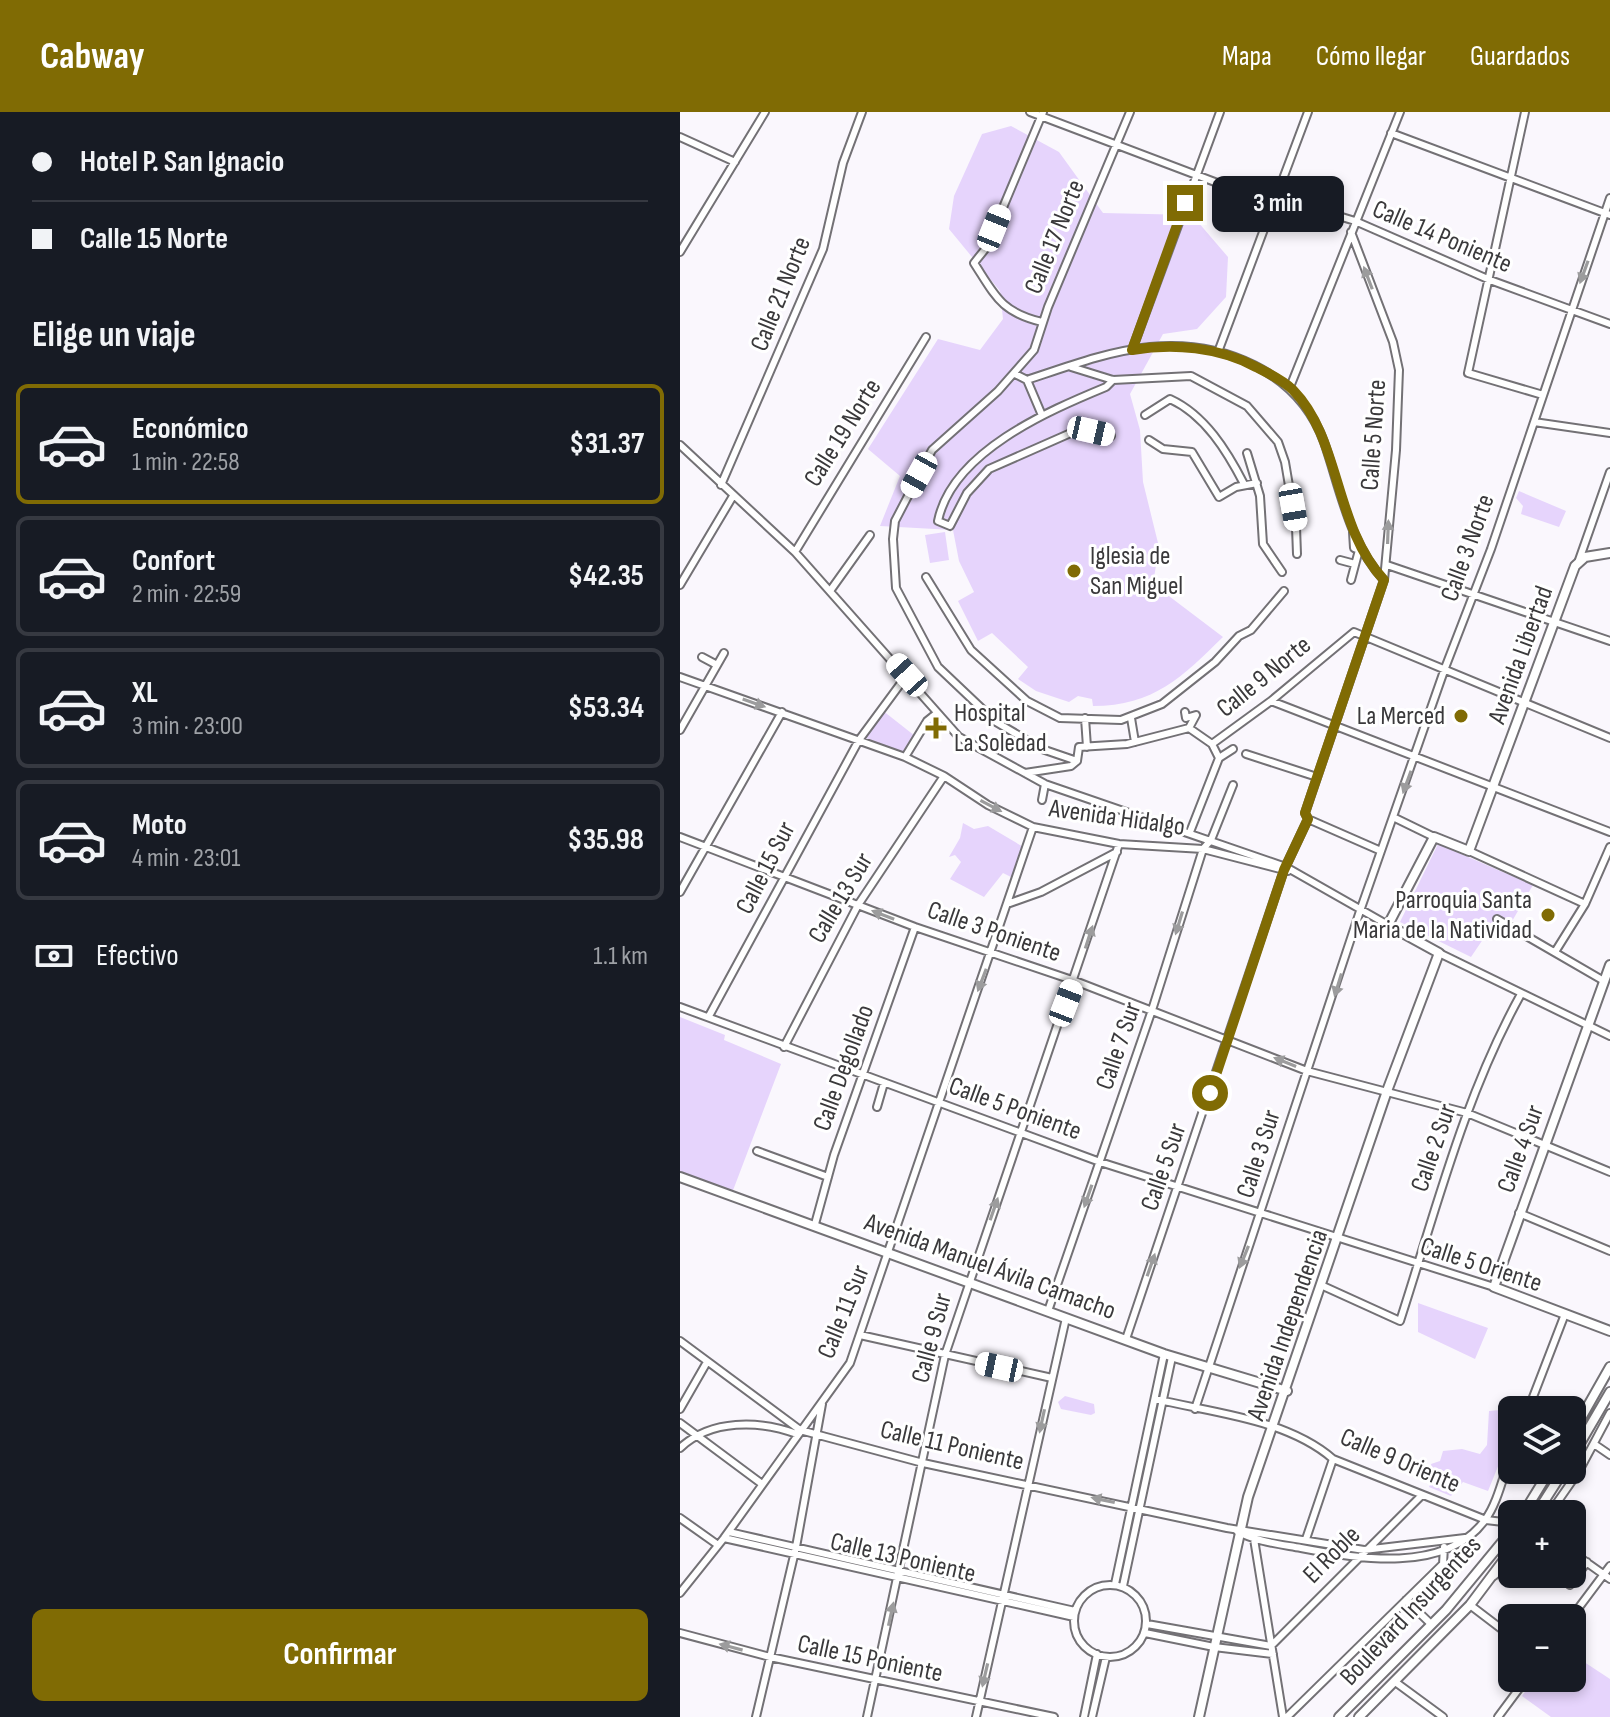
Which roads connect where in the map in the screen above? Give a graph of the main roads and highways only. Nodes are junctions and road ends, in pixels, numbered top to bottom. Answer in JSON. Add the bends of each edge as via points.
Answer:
{"nodes":[{"id":1,"x":1610,"y":553,"type":"edge"},
{"id":2,"x":1439,"y":953,"type":"joint"},
{"id":3,"x":1610,"y":965,"type":"edge"},
{"id":4,"x":680,"y":1177,"type":"edge"},
{"id":5,"x":1494,"y":1287,"type":"joint"},
{"id":6,"x":1610,"y":1331,"type":"edge"},
{"id":7,"x":1610,"y":1367,"type":"edge"},
{"id":8,"x":1287,"y":1391,"type":"junction"},
{"id":9,"x":1610,"y":1392,"type":"edge"},
{"id":10,"x":1586,"y":1409,"type":"edge"},
{"id":11,"x":1586,"y":1433,"type":"edge"},
{"id":12,"x":1498,"y":1546,"type":"edge"},
{"id":13,"x":1498,"y":1568,"type":"edge"},
{"id":14,"x":1199,"y":1717,"type":"edge"},
{"id":15,"x":1339,"y":1717,"type":"edge"},
{"id":16,"x":1359,"y":1717,"type":"edge"}],
"edges":[{"from":1,"to":2,"type":"main road","name":"Avenida Libertad","via":[[1579,560],[1469,851],[1434,837],[1388,925]]},
{"from":2,"to":8,"type":"main road","name":"Avenida Independencia"},
{"from":3,"to":5,"type":"main road","name":"Calle 4 Sur"},
{"from":4,"to":8,"type":"main road","name":"Avenida Manuel Ávila Camacho","via":[[1168,1356]]},
{"from":5,"to":6,"type":"main road","name":"Calle 5 Oriente"},
{"from":7,"to":10,"type":"main road"},
{"from":8,"to":14,"type":"main road","name":"Avenida Independencia","via":[[1238,1530]]},
{"from":9,"to":11,"type":"main road"},
{"from":12,"to":15,"type":"main road","name":"Boulevard Insurgentes"},
{"from":13,"to":16,"type":"main road","name":"Boulevard Insurgentes","via":[[1470,1605]]}]}
